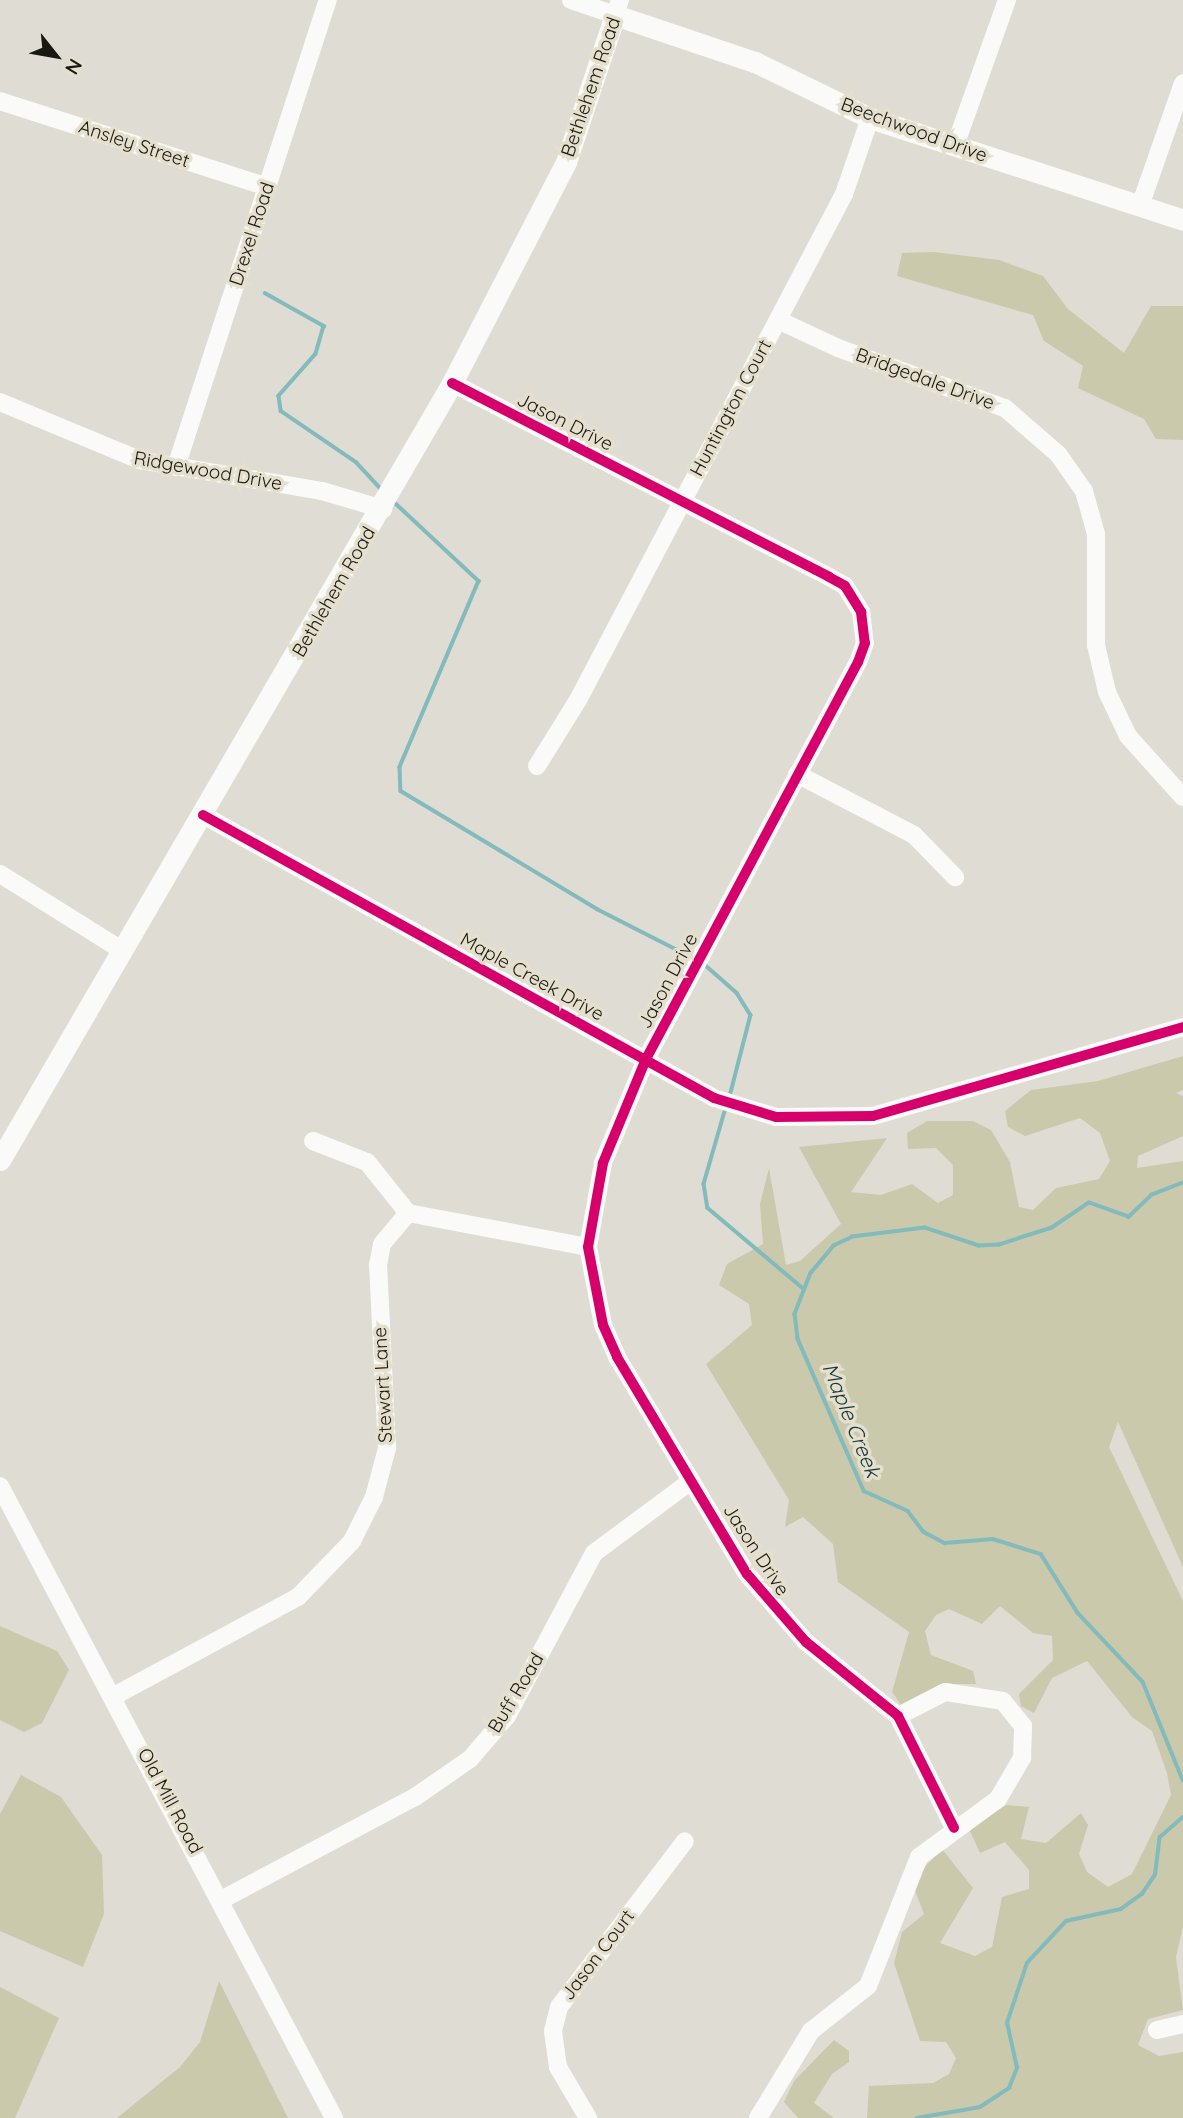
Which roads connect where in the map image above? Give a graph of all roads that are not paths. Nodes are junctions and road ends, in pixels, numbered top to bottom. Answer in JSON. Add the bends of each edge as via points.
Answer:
{"nodes":[{"id":1,"x":328,"y":0,"type":"edge"},
{"id":2,"x":571,"y":0,"type":"edge"},
{"id":3,"x":1007,"y":0,"type":"edge"},
{"id":4,"x":618,"y":7,"type":"edge"},
{"id":5,"x":1183,"y":83,"type":"edge"},
{"id":6,"x":0,"y":101,"type":"edge"},
{"id":7,"x":870,"y":118,"type":"junction"},
{"id":8,"x":955,"y":146,"type":"junction"},
{"id":9,"x":268,"y":187,"type":"junction"},
{"id":10,"x":1140,"y":205,"type":"junction"},
{"id":11,"x":1183,"y":220,"type":"edge"},
{"id":12,"x":778,"y":320,"type":"junction"},
{"id":13,"x":452,"y":383,"type":"junction"},
{"id":14,"x":0,"y":402,"type":"edge"},
{"id":15,"x":176,"y":467,"type":"junction"},
{"id":16,"x":681,"y":501,"type":"junction"},
{"id":17,"x":383,"y":509,"type":"junction"},
{"id":18,"x":537,"y":766,"type":"dead end"},
{"id":19,"x":797,"y":774,"type":"junction"},
{"id":20,"x":1183,"y":797,"type":"edge"},
{"id":21,"x":203,"y":815,"type":"junction"},
{"id":22,"x":0,"y":874,"type":"edge"},
{"id":23,"x":955,"y":877,"type":"dead end"},
{"id":24,"x":122,"y":951,"type":"junction"},
{"id":25,"x":1183,"y":1027,"type":"edge"},
{"id":26,"x":646,"y":1059,"type":"junction"},
{"id":27,"x":313,"y":1141,"type":"dead end"},
{"id":28,"x":0,"y":1160,"type":"edge"},
{"id":29,"x":408,"y":1213,"type":"junction"},
{"id":30,"x":588,"y":1247,"type":"junction"},
{"id":31,"x":691,"y":1481,"type":"junction"},
{"id":32,"x":0,"y":1486,"type":"edge"},
{"id":33,"x":114,"y":1696,"type":"junction"},
{"id":34,"x":898,"y":1716,"type":"junction"},
{"id":35,"x":954,"y":1828,"type":"junction"},
{"id":36,"x":685,"y":1840,"type":"dead end"},
{"id":37,"x":223,"y":1899,"type":"junction"},
{"id":38,"x":1183,"y":2024,"type":"edge"},
{"id":39,"x":1157,"y":2030,"type":"dead end"},
{"id":40,"x":334,"y":2118,"type":"edge"},
{"id":41,"x":588,"y":2118,"type":"edge"},
{"id":42,"x":758,"y":2118,"type":"edge"}],
"edges":[{"from":1,"to":9,"type":"street","name":"Drexel Road"},
{"from":2,"to":4,"type":"street","name":"Beechwood Drive"},
{"from":3,"to":8,"type":"street"},
{"from":4,"to":7,"type":"main road","name":"Beechwood Drive","via":[[755,62]]},
{"from":4,"to":13,"type":"main road","name":"Bethlehem Road","via":[[566,162]]},
{"from":5,"to":10,"type":"street"},
{"from":6,"to":9,"type":"street","name":"Ansley Street"},
{"from":7,"to":8,"type":"main road","name":"Beechwood Drive"},
{"from":7,"to":12,"type":"street","name":"Huntington Court","via":[[844,194]]},
{"from":8,"to":10,"type":"main road","name":"Beechwood Drive"},
{"from":9,"to":15,"type":"street","name":"Drexel Road"},
{"from":10,"to":11,"type":"main road","name":"Beechwood Drive"},
{"from":12,"to":16,"type":"street","name":"Huntington Court"},
{"from":12,"to":20,"type":"street","name":"Bridgedale Drive","via":[[838,348],[1005,408],[1058,454],[1084,491],[1094,523],[1097,645],[1107,692],[1128,736]]},
{"from":13,"to":16,"type":"street","name":"Jason Drive"},
{"from":13,"to":17,"type":"main road","name":"Bethlehem Road"},
{"from":14,"to":15,"type":"street","name":"Ridgewood Drive","via":[[127,456]]},
{"from":15,"to":17,"type":"street","name":"Ridgewood Drive","via":[[322,491]]},
{"from":16,"to":18,"type":"street","name":"Huntington Court","via":[[578,701]]},
{"from":16,"to":19,"type":"street","name":"Jason Drive","via":[[830,577],[855,598],[865,643]]},
{"from":17,"to":21,"type":"main road","name":"Bethlehem Road"},
{"from":19,"to":23,"type":"street","via":[[914,835]]},
{"from":19,"to":26,"type":"street","name":"Jason Drive"},
{"from":21,"to":24,"type":"main road","name":"Bethlehem Road"},
{"from":21,"to":26,"type":"street","name":"Maple Creek Drive"},
{"from":22,"to":24,"type":"street"},
{"from":24,"to":28,"type":"main road","name":"Bethlehem Road"},
{"from":25,"to":26,"type":"street","name":"Maple Creek Drive","via":[[849,1120],[776,1117],[734,1107]]},
{"from":26,"to":30,"type":"street","name":"Jason Drive","via":[[603,1163]]},
{"from":27,"to":29,"type":"street","via":[[368,1162]]},
{"from":29,"to":30,"type":"street"},
{"from":29,"to":33,"type":"street","name":"Stewart Lane","via":[[382,1244],[378,1265],[387,1448],[374,1497],[352,1541],[298,1597]]},
{"from":30,"to":31,"type":"street","name":"Jason Drive","via":[[603,1325],[617,1357]]},
{"from":31,"to":34,"type":"street","name":"Jason Drive","via":[[778,1615]]},
{"from":31,"to":37,"type":"street","name":"Buff Road","via":[[594,1553],[507,1716],[470,1759],[415,1797]]},
{"from":32,"to":33,"type":"street","name":"Old Mill Road"},
{"from":33,"to":37,"type":"street","name":"Old Mill Road"},
{"from":34,"to":35,"type":"street","name":"Jason Drive"},
{"from":34,"to":35,"type":"street","via":[[928,1697],[965,1691],[1003,1700],[1016,1712],[1025,1742],[1009,1788]]},
{"from":35,"to":42,"type":"street","via":[[919,1857],[868,1986],[811,2031]]},
{"from":36,"to":41,"type":"street","name":"Jason Court","via":[[559,2007],[553,2031],[558,2067]]},
{"from":37,"to":40,"type":"street","name":"Old Mill Road"},
{"from":38,"to":39,"type":"street"}]}
